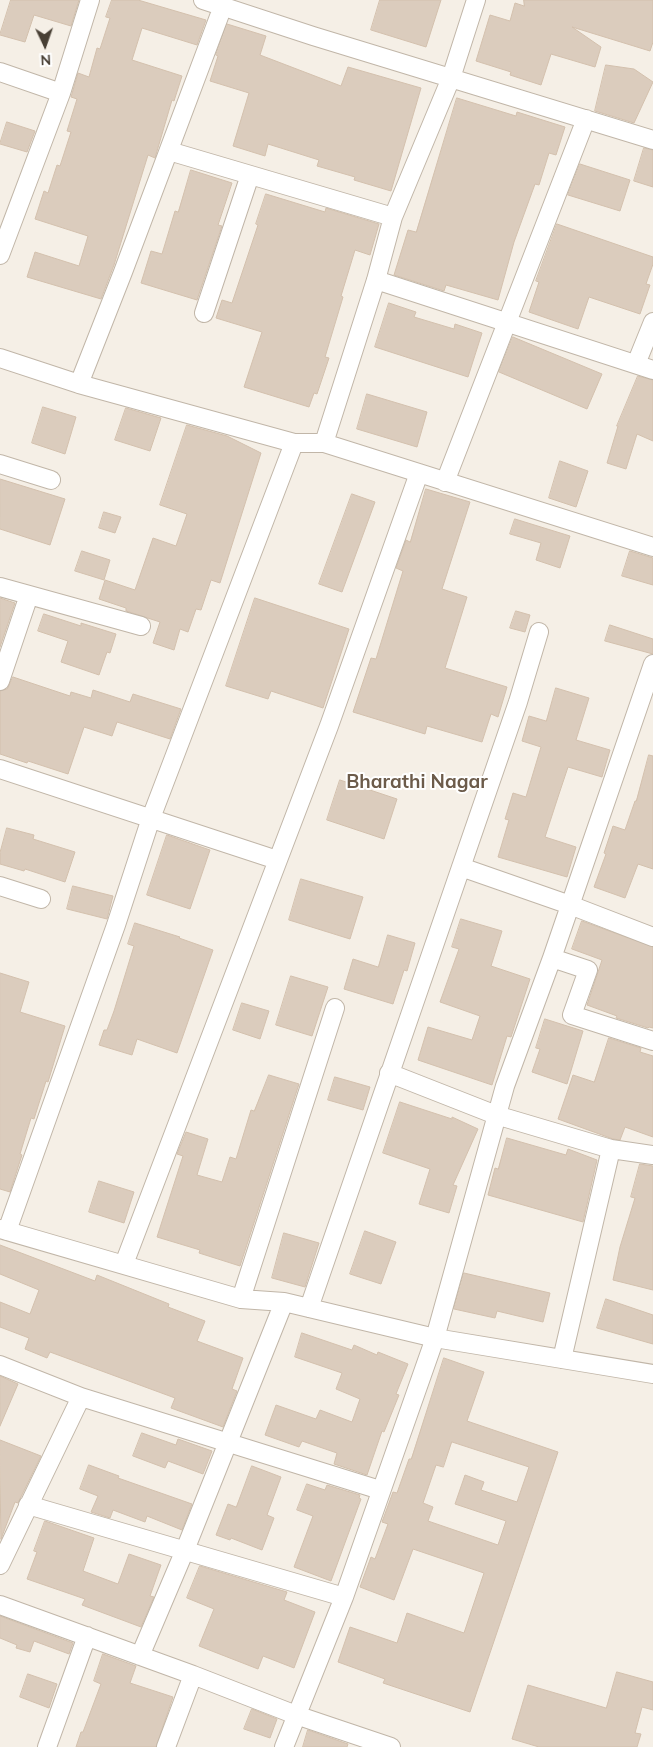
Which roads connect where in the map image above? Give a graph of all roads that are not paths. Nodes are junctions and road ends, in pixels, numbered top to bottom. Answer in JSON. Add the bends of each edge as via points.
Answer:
{"nodes":[{"id":1,"x":90,"y":0,"type":"edge"},
{"id":2,"x":203,"y":0,"type":"edge"},
{"id":3,"x":476,"y":0,"type":"edge"},
{"id":4,"x":222,"y":6,"type":"junction"},
{"id":5,"x":0,"y":72,"type":"edge"},
{"id":6,"x":451,"y":78,"type":"junction"},
{"id":7,"x":61,"y":93,"type":"junction"},
{"id":8,"x":586,"y":119,"type":"junction"},
{"id":9,"x":653,"y":140,"type":"edge"},
{"id":10,"x":169,"y":151,"type":"junction"},
{"id":11,"x":250,"y":174,"type":"junction"},
{"id":12,"x":392,"y":217,"type":"junction"},
{"id":13,"x":0,"y":255,"type":"edge"},
{"id":14,"x":376,"y":280,"type":"junction"},
{"id":15,"x":204,"y":312,"type":"dead end"},
{"id":16,"x":507,"y":322,"type":"junction"},
{"id":17,"x":653,"y":322,"type":"edge"},
{"id":18,"x":0,"y":358,"type":"edge"},
{"id":19,"x":636,"y":364,"type":"junction"},
{"id":20,"x":653,"y":370,"type":"edge"},
{"id":21,"x":79,"y":384,"type":"junction"},
{"id":22,"x":294,"y":443,"type":"junction"},
{"id":23,"x":324,"y":444,"type":"junction"},
{"id":24,"x":0,"y":464,"type":"edge"},
{"id":25,"x":419,"y":473,"type":"junction"},
{"id":26,"x":51,"y":480,"type":"dead end"},
{"id":27,"x":445,"y":482,"type":"junction"},
{"id":28,"x":653,"y":547,"type":"edge"},
{"id":29,"x":0,"y":587,"type":"edge"},
{"id":30,"x":30,"y":595,"type":"junction"},
{"id":31,"x":141,"y":626,"type":"dead end"},
{"id":32,"x":539,"y":632,"type":"dead end"},
{"id":33,"x":653,"y":664,"type":"edge"},
{"id":34,"x":0,"y":681,"type":"edge"},
{"id":35,"x":0,"y":769,"type":"edge"},
{"id":36,"x":151,"y":818,"type":"junction"},
{"id":37,"x":277,"y":860,"type":"junction"},
{"id":38,"x":461,"y":867,"type":"junction"},
{"id":39,"x":0,"y":886,"type":"edge"},
{"id":40,"x":41,"y":900,"type":"dead end"},
{"id":41,"x":570,"y":905,"type":"junction"},
{"id":42,"x":653,"y":937,"type":"edge"},
{"id":43,"x":552,"y":958,"type":"junction"},
{"id":44,"x":335,"y":1008,"type":"dead end"},
{"id":45,"x":653,"y":1042,"type":"edge"},
{"id":46,"x":389,"y":1073,"type":"junction"},
{"id":47,"x":496,"y":1116,"type":"junction"},
{"id":48,"x":611,"y":1149,"type":"junction"},
{"id":49,"x":653,"y":1155,"type":"edge"},
{"id":50,"x":3,"y":1230,"type":"edge"},
{"id":51,"x":124,"y":1264,"type":"junction"},
{"id":52,"x":242,"y":1299,"type":"junction"},
{"id":53,"x":284,"y":1302,"type":"junction"},
{"id":54,"x":309,"y":1308,"type":"junction"},
{"id":55,"x":435,"y":1338,"type":"junction"},
{"id":56,"x":562,"y":1359,"type":"junction"},
{"id":57,"x":0,"y":1365,"type":"edge"},
{"id":58,"x":653,"y":1374,"type":"edge"},
{"id":59,"x":81,"y":1397,"type":"junction"},
{"id":60,"x":228,"y":1442,"type":"junction"},
{"id":61,"x":380,"y":1490,"type":"junction"},
{"id":62,"x":28,"y":1505,"type":"junction"},
{"id":63,"x":185,"y":1550,"type":"junction"},
{"id":64,"x":0,"y":1565,"type":"edge"},
{"id":65,"x":344,"y":1597,"type":"junction"},
{"id":66,"x":0,"y":1605,"type":"edge"},
{"id":67,"x":87,"y":1636,"type":"junction"},
{"id":68,"x":140,"y":1656,"type":"junction"},
{"id":69,"x":193,"y":1675,"type":"junction"},
{"id":70,"x":296,"y":1715,"type":"junction"},
{"id":71,"x":48,"y":1747,"type":"edge"},
{"id":72,"x":166,"y":1747,"type":"edge"},
{"id":73,"x":284,"y":1747,"type":"edge"},
{"id":74,"x":391,"y":1747,"type":"edge"}],
"edges":[{"from":1,"to":7,"type":"street"},
{"from":2,"to":4,"type":"street"},
{"from":3,"to":6,"type":"street"},
{"from":4,"to":6,"type":"street"},
{"from":4,"to":10,"type":"street"},
{"from":5,"to":7,"type":"street"},
{"from":6,"to":8,"type":"street"},
{"from":6,"to":12,"type":"street"},
{"from":7,"to":13,"type":"street"},
{"from":8,"to":9,"type":"street"},
{"from":8,"to":16,"type":"street"},
{"from":10,"to":11,"type":"street"},
{"from":10,"to":21,"type":"street"},
{"from":11,"to":12,"type":"street"},
{"from":11,"to":15,"type":"street"},
{"from":12,"to":14,"type":"street"},
{"from":14,"to":16,"type":"street"},
{"from":14,"to":23,"type":"street"},
{"from":16,"to":19,"type":"street"},
{"from":16,"to":27,"type":"street"},
{"from":17,"to":19,"type":"street"},
{"from":18,"to":21,"type":"street"},
{"from":19,"to":20,"type":"street"},
{"from":21,"to":22,"type":"street"},
{"from":22,"to":23,"type":"street"},
{"from":22,"to":36,"type":"street"},
{"from":23,"to":25,"type":"street"},
{"from":24,"to":26,"type":"street"},
{"from":25,"to":27,"type":"street"},
{"from":25,"to":37,"type":"street","via":[[329,726]]},
{"from":27,"to":28,"type":"street"},
{"from":29,"to":30,"type":"street"},
{"from":30,"to":31,"type":"street"},
{"from":30,"to":34,"type":"street"},
{"from":32,"to":38,"type":"street"},
{"from":33,"to":41,"type":"street"},
{"from":35,"to":36,"type":"street"},
{"from":36,"to":37,"type":"street"},
{"from":36,"to":50,"type":"street","via":[[116,925]]},
{"from":37,"to":51,"type":"street"},
{"from":38,"to":41,"type":"street"},
{"from":38,"to":46,"type":"street"},
{"from":39,"to":40,"type":"street"},
{"from":41,"to":42,"type":"street"},
{"from":41,"to":43,"type":"street"},
{"from":43,"to":45,"type":"street","via":[[588,970],[572,1016]]},
{"from":43,"to":47,"type":"street"},
{"from":44,"to":52,"type":"street"},
{"from":46,"to":47,"type":"street"},
{"from":46,"to":54,"type":"street"},
{"from":47,"to":48,"type":"street"},
{"from":47,"to":55,"type":"street"},
{"from":48,"to":49,"type":"street"},
{"from":48,"to":56,"type":"street"},
{"from":50,"to":51,"type":"street"},
{"from":51,"to":52,"type":"street"},
{"from":52,"to":53,"type":"street"},
{"from":53,"to":54,"type":"street"},
{"from":53,"to":60,"type":"street"},
{"from":54,"to":55,"type":"street"},
{"from":55,"to":56,"type":"street"},
{"from":55,"to":61,"type":"street"},
{"from":56,"to":58,"type":"street"},
{"from":57,"to":59,"type":"street"},
{"from":59,"to":60,"type":"street"},
{"from":59,"to":62,"type":"street"},
{"from":60,"to":61,"type":"street"},
{"from":60,"to":63,"type":"street"},
{"from":61,"to":65,"type":"street"},
{"from":62,"to":63,"type":"street"},
{"from":62,"to":64,"type":"street"},
{"from":63,"to":65,"type":"street"},
{"from":63,"to":68,"type":"street"},
{"from":65,"to":70,"type":"street"},
{"from":66,"to":67,"type":"street"},
{"from":67,"to":68,"type":"street"},
{"from":67,"to":71,"type":"street"},
{"from":68,"to":69,"type":"street"},
{"from":69,"to":70,"type":"street"},
{"from":69,"to":72,"type":"street"},
{"from":70,"to":73,"type":"street"},
{"from":70,"to":74,"type":"street"}]}
